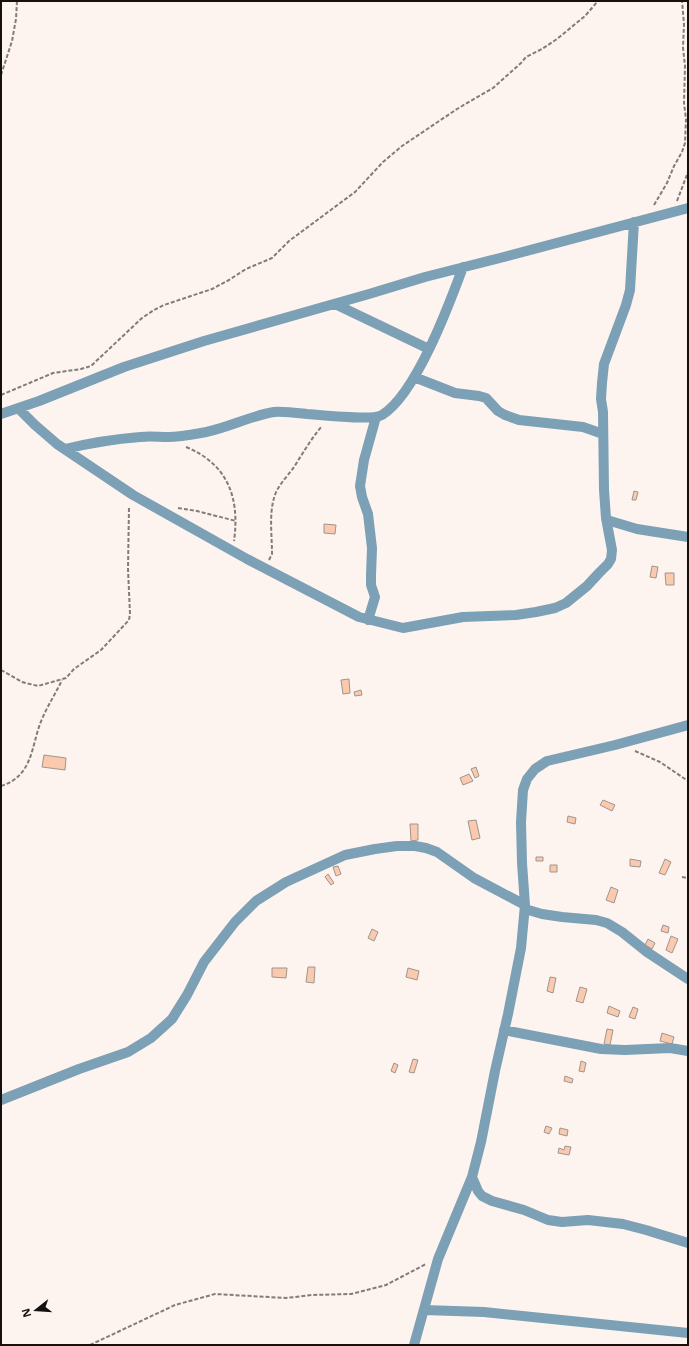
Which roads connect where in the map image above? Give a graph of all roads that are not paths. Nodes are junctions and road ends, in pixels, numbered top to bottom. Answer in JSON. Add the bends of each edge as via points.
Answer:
{"nodes":[{"id":1,"x":688,"y":208,"type":"edge"},
{"id":2,"x":634,"y":222,"type":"junction"},
{"id":3,"x":463,"y":267,"type":"junction"},
{"id":4,"x":335,"y":304,"type":"junction"},
{"id":5,"x":429,"y":349,"type":"junction"},
{"id":6,"x":414,"y":377,"type":"junction"},
{"id":7,"x":18,"y":408,"type":"junction"},
{"id":8,"x":1,"y":414,"type":"edge"},
{"id":9,"x":376,"y":417,"type":"junction"},
{"id":10,"x":603,"y":434,"type":"junction"},
{"id":11,"x":66,"y":449,"type":"junction"},
{"id":12,"x":607,"y":520,"type":"junction"},
{"id":13,"x":688,"y":537,"type":"edge"},
{"id":14,"x":368,"y":620,"type":"junction"},
{"id":15,"x":688,"y":725,"type":"edge"},
{"id":16,"x":525,"y":907,"type":"junction"},
{"id":17,"x":688,"y":979,"type":"edge"},
{"id":18,"x":504,"y":1030,"type":"junction"},
{"id":19,"x":688,"y":1051,"type":"edge"},
{"id":20,"x":1,"y":1100,"type":"edge"},
{"id":21,"x":472,"y":1177,"type":"junction"},
{"id":22,"x":688,"y":1243,"type":"edge"},
{"id":23,"x":424,"y":1310,"type":"junction"},
{"id":24,"x":688,"y":1333,"type":"edge"},
{"id":25,"x":414,"y":1345,"type":"edge"}],
"edges":[{"from":1,"to":2,"type":"street"},
{"from":2,"to":3,"type":"street"},
{"from":2,"to":10,"type":"street","via":[[630,290],[604,364],[601,399]]},
{"from":3,"to":4,"type":"street"},
{"from":3,"to":5,"type":"street"},
{"from":4,"to":5,"type":"street"},
{"from":4,"to":7,"type":"street","via":[[204,341],[124,367]]},
{"from":5,"to":6,"type":"street"},
{"from":6,"to":9,"type":"street","via":[[392,407]]},
{"from":6,"to":10,"type":"street","via":[[455,393],[486,398],[505,415],[519,420],[583,427]]},
{"from":7,"to":8,"type":"street"},
{"from":7,"to":11,"type":"street"},
{"from":9,"to":11,"type":"street","via":[[275,412],[213,432],[187,436],[141,437]]},
{"from":9,"to":14,"type":"street","via":[[360,486],[368,514],[372,548],[371,580],[374,597]]},
{"from":10,"to":12,"type":"street"},
{"from":11,"to":14,"type":"street","via":[[130,492],[233,551],[359,618]]},
{"from":12,"to":13,"type":"street","via":[[637,529]]},
{"from":12,"to":14,"type":"street","via":[[611,559],[587,586],[566,603],[555,608],[536,612],[463,617],[403,628]]},
{"from":15,"to":16,"type":"street","via":[[547,761],[535,769],[526,780],[523,790],[521,822]]},
{"from":16,"to":17,"type":"street","via":[[542,914],[607,923]]},
{"from":16,"to":18,"type":"street","via":[[521,948]]},
{"from":16,"to":20,"type":"street","via":[[474,878],[437,852],[426,848],[398,846],[345,855],[286,882],[256,901],[235,922],[204,962],[172,1019],[151,1038],[128,1052]]},
{"from":18,"to":19,"type":"street","via":[[601,1049],[670,1048]]},
{"from":18,"to":21,"type":"street"},
{"from":21,"to":22,"type":"street","via":[[482,1196],[548,1220],[588,1220],[623,1224]]},
{"from":21,"to":23,"type":"street","via":[[438,1258]]},
{"from":23,"to":24,"type":"street","via":[[484,1312]]},
{"from":23,"to":25,"type":"street"}]}
